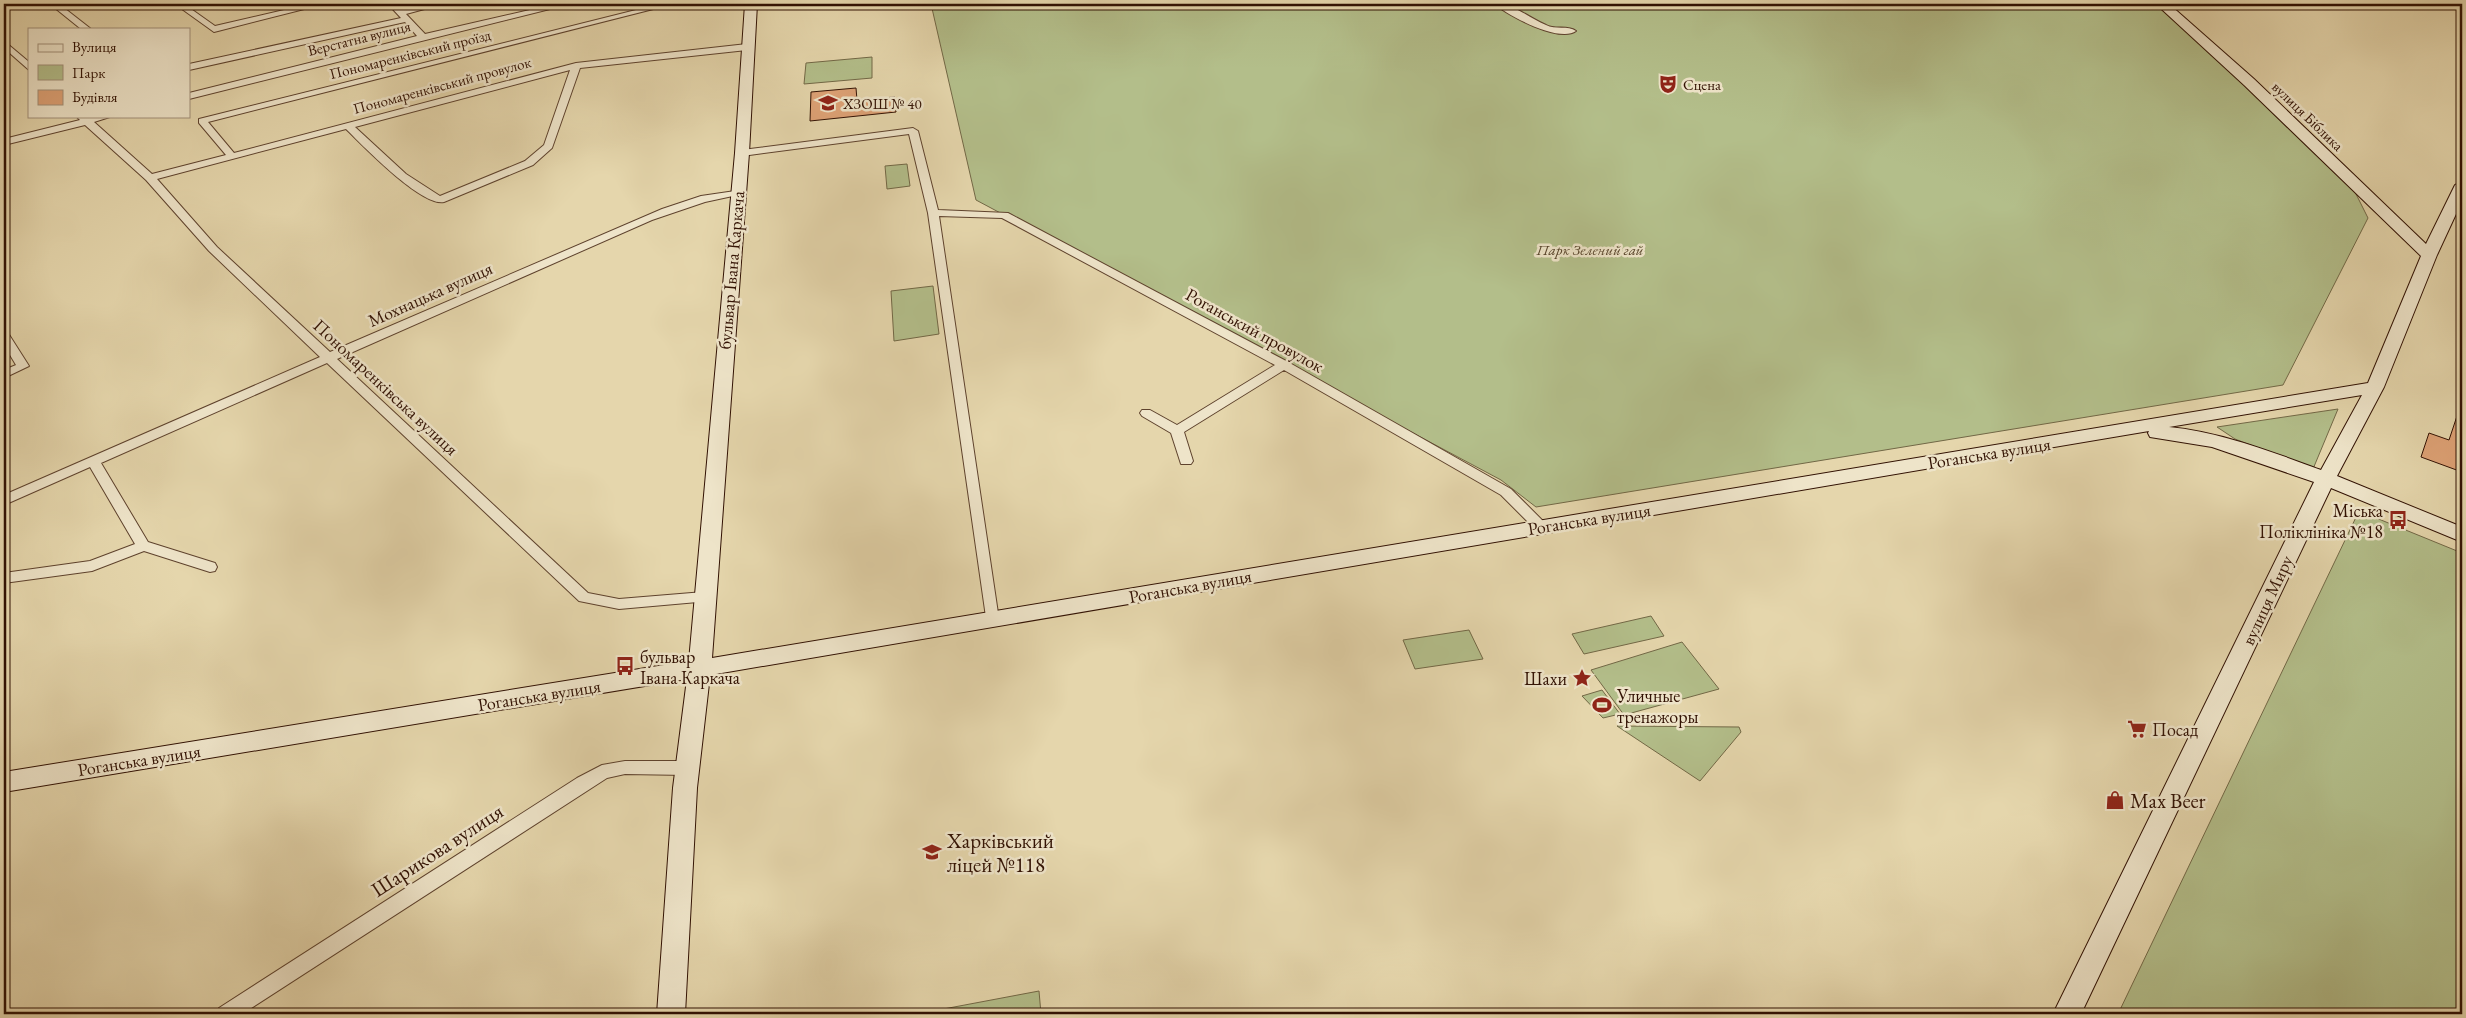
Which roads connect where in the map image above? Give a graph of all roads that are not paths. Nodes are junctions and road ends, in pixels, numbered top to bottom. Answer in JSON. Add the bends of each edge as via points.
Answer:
{"nodes":[{"id":1,"x":54,"y":4,"type":"edge"},
{"id":2,"x":179,"y":4,"type":"edge"},
{"id":3,"x":266,"y":4,"type":"edge"},
{"id":4,"x":320,"y":4,"type":"edge"},
{"id":5,"x":392,"y":4,"type":"edge"},
{"id":6,"x":439,"y":4,"type":"edge"},
{"id":7,"x":566,"y":4,"type":"edge"},
{"id":8,"x":669,"y":4,"type":"edge"},
{"id":9,"x":1499,"y":4,"type":"edge"},
{"id":10,"x":2162,"y":4,"type":"edge"},
{"id":11,"x":753,"y":5,"type":"edge"},
{"id":12,"x":280,"y":13,"type":"junction"},
{"id":13,"x":404,"y":16,"type":"junction"},
{"id":14,"x":86,"y":28,"type":"edge"},
{"id":15,"x":1572,"y":32,"type":"dead end"},
{"id":16,"x":423,"y":37,"type":"junction"},
{"id":17,"x":4,"y":44,"type":"edge"},
{"id":18,"x":747,"y":47,"type":"junction"},
{"id":19,"x":28,"y":66,"type":"edge"},
{"id":20,"x":576,"y":66,"type":"junction"},
{"id":21,"x":190,"y":67,"type":"edge"},
{"id":22,"x":190,"y":96,"type":"edge"},
{"id":23,"x":83,"y":119,"type":"edge"},
{"id":24,"x":348,"y":126,"type":"junction"},
{"id":25,"x":4,"y":142,"type":"edge"},
{"id":26,"x":742,"y":153,"type":"junction"},
{"id":27,"x":231,"y":155,"type":"junction"},
{"id":28,"x":150,"y":178,"type":"junction"},
{"id":29,"x":2462,"y":185,"type":"edge"},
{"id":30,"x":738,"y":192,"type":"junction"},
{"id":31,"x":933,"y":213,"type":"junction"},
{"id":32,"x":2429,"y":255,"type":"junction"},
{"id":33,"x":4,"y":336,"type":"edge"},
{"id":34,"x":329,"y":358,"type":"junction"},
{"id":35,"x":1284,"y":364,"type":"junction"},
{"id":36,"x":4,"y":374,"type":"edge"},
{"id":37,"x":2375,"y":388,"type":"junction"},
{"id":38,"x":1146,"y":413,"type":"dead end"},
{"id":39,"x":1177,"y":431,"type":"junction"},
{"id":40,"x":2110,"y":434,"type":"junction"},
{"id":41,"x":94,"y":461,"type":"junction"},
{"id":42,"x":1186,"y":461,"type":"dead end"},
{"id":43,"x":2326,"y":479,"type":"junction"},
{"id":44,"x":4,"y":500,"type":"edge"},
{"id":45,"x":1541,"y":526,"type":"junction"},
{"id":46,"x":2462,"y":535,"type":"edge"},
{"id":47,"x":143,"y":546,"type":"junction"},
{"id":48,"x":210,"y":567,"type":"dead end"},
{"id":49,"x":4,"y":578,"type":"edge"},
{"id":50,"x":704,"y":597,"type":"junction"},
{"id":51,"x":992,"y":620,"type":"junction"},
{"id":52,"x":700,"y":668,"type":"junction"},
{"id":53,"x":688,"y":768,"type":"junction"},
{"id":54,"x":4,"y":782,"type":"edge"},
{"id":55,"x":226,"y":1014,"type":"edge"},
{"id":56,"x":671,"y":1014,"type":"edge"},
{"id":57,"x":2067,"y":1014,"type":"edge"}],
"edges":[{"from":1,"to":14,"type":"street"},
{"from":2,"to":12,"type":"street","via":[[214,29]]},
{"from":3,"to":12,"type":"street"},
{"from":4,"to":12,"type":"street"},
{"from":5,"to":13,"type":"street"},
{"from":6,"to":13,"type":"street"},
{"from":7,"to":16,"type":"street","name":"Верстатна вулиця"},
{"from":8,"to":27,"type":"street","name":"Пономаренківський проїзд","via":[[202,120]]},
{"from":9,"to":15,"type":"street","via":[[1546,29]]},
{"from":10,"to":32,"type":"street","name":"вулиця Біблика","via":[[2249,82]]},
{"from":11,"to":18,"type":"street","name":"бульвар Івана Каркача"},
{"from":13,"to":16,"type":"street"},
{"from":13,"to":21,"type":"street"},
{"from":16,"to":22,"type":"street","name":"Верстатна вулиця"},
{"from":17,"to":19,"type":"street"},
{"from":18,"to":20,"type":"street","name":"Пономаренківський провулок"},
{"from":18,"to":26,"type":"street","name":"бульвар Івана Каркача"},
{"from":20,"to":24,"type":"street","name":"Пономаренківський провулок"},
{"from":20,"to":24,"type":"street","via":[[549,146],[529,163],[440,200],[401,177]]},
{"from":23,"to":25,"type":"street"},
{"from":23,"to":28,"type":"street","name":"Пономаренківська вулиця"},
{"from":24,"to":27,"type":"street","name":"Пономаренківський провулок"},
{"from":26,"to":30,"type":"street","name":"бульвар Івана Каркача"},
{"from":26,"to":31,"type":"street","via":[[914,131]]},
{"from":27,"to":28,"type":"street","name":"Пономаренківський провулок"},
{"from":28,"to":34,"type":"street","name":"Пономаренківська вулиця","via":[[213,248]]},
{"from":29,"to":32,"type":"street","name":"вулиця Миру"},
{"from":30,"to":34,"type":"street","name":"Мохнацька вулиця","via":[[686,203]]},
{"from":30,"to":50,"type":"street","name":"бульвар Івана Каркача"},
{"from":31,"to":35,"type":"street","name":"Роганський провулок","via":[[1004,215]]},
{"from":31,"to":51,"type":"street"},
{"from":32,"to":37,"type":"street","name":"вулиця Миру"},
{"from":33,"to":36,"type":"street","via":[[23,366]]},
{"from":34,"to":41,"type":"street","name":"Мохнацька вулиця"},
{"from":34,"to":50,"type":"street","name":"Пономаренківська вулиця","via":[[584,596],[620,604]]},
{"from":35,"to":39,"type":"street"},
{"from":35,"to":45,"type":"street","name":"Роганський провулок","via":[[1506,492]]},
{"from":37,"to":40,"type":"street","name":"Роганська вулиця"},
{"from":37,"to":43,"type":"street","name":"вулиця Миру"},
{"from":38,"to":39,"type":"street"},
{"from":39,"to":42,"type":"street"},
{"from":40,"to":43,"type":"street","via":[[2170,433],[2204,438]]},
{"from":40,"to":45,"type":"street","name":"Роганська вулиця"},
{"from":41,"to":44,"type":"street","name":"Мохнацька вулиця"},
{"from":41,"to":47,"type":"street"},
{"from":43,"to":46,"type":"street"},
{"from":43,"to":57,"type":"street","name":"вулиця Миру"},
{"from":45,"to":51,"type":"street","name":"Роганська вулиця"},
{"from":47,"to":48,"type":"street"},
{"from":47,"to":49,"type":"street","via":[[92,566]]},
{"from":50,"to":52,"type":"street","name":"бульвар Івана Каркача"},
{"from":51,"to":52,"type":"street","name":"Роганська вулиця"},
{"from":52,"to":53,"type":"street","name":"бульвар Івана Каркача"},
{"from":52,"to":54,"type":"street","name":"Роганська вулиця"},
{"from":53,"to":55,"type":"street","name":"Шарикова вулиця","via":[[608,770],[583,783]]},
{"from":53,"to":56,"type":"street","name":"бульвар Івана Каркача"}]}
